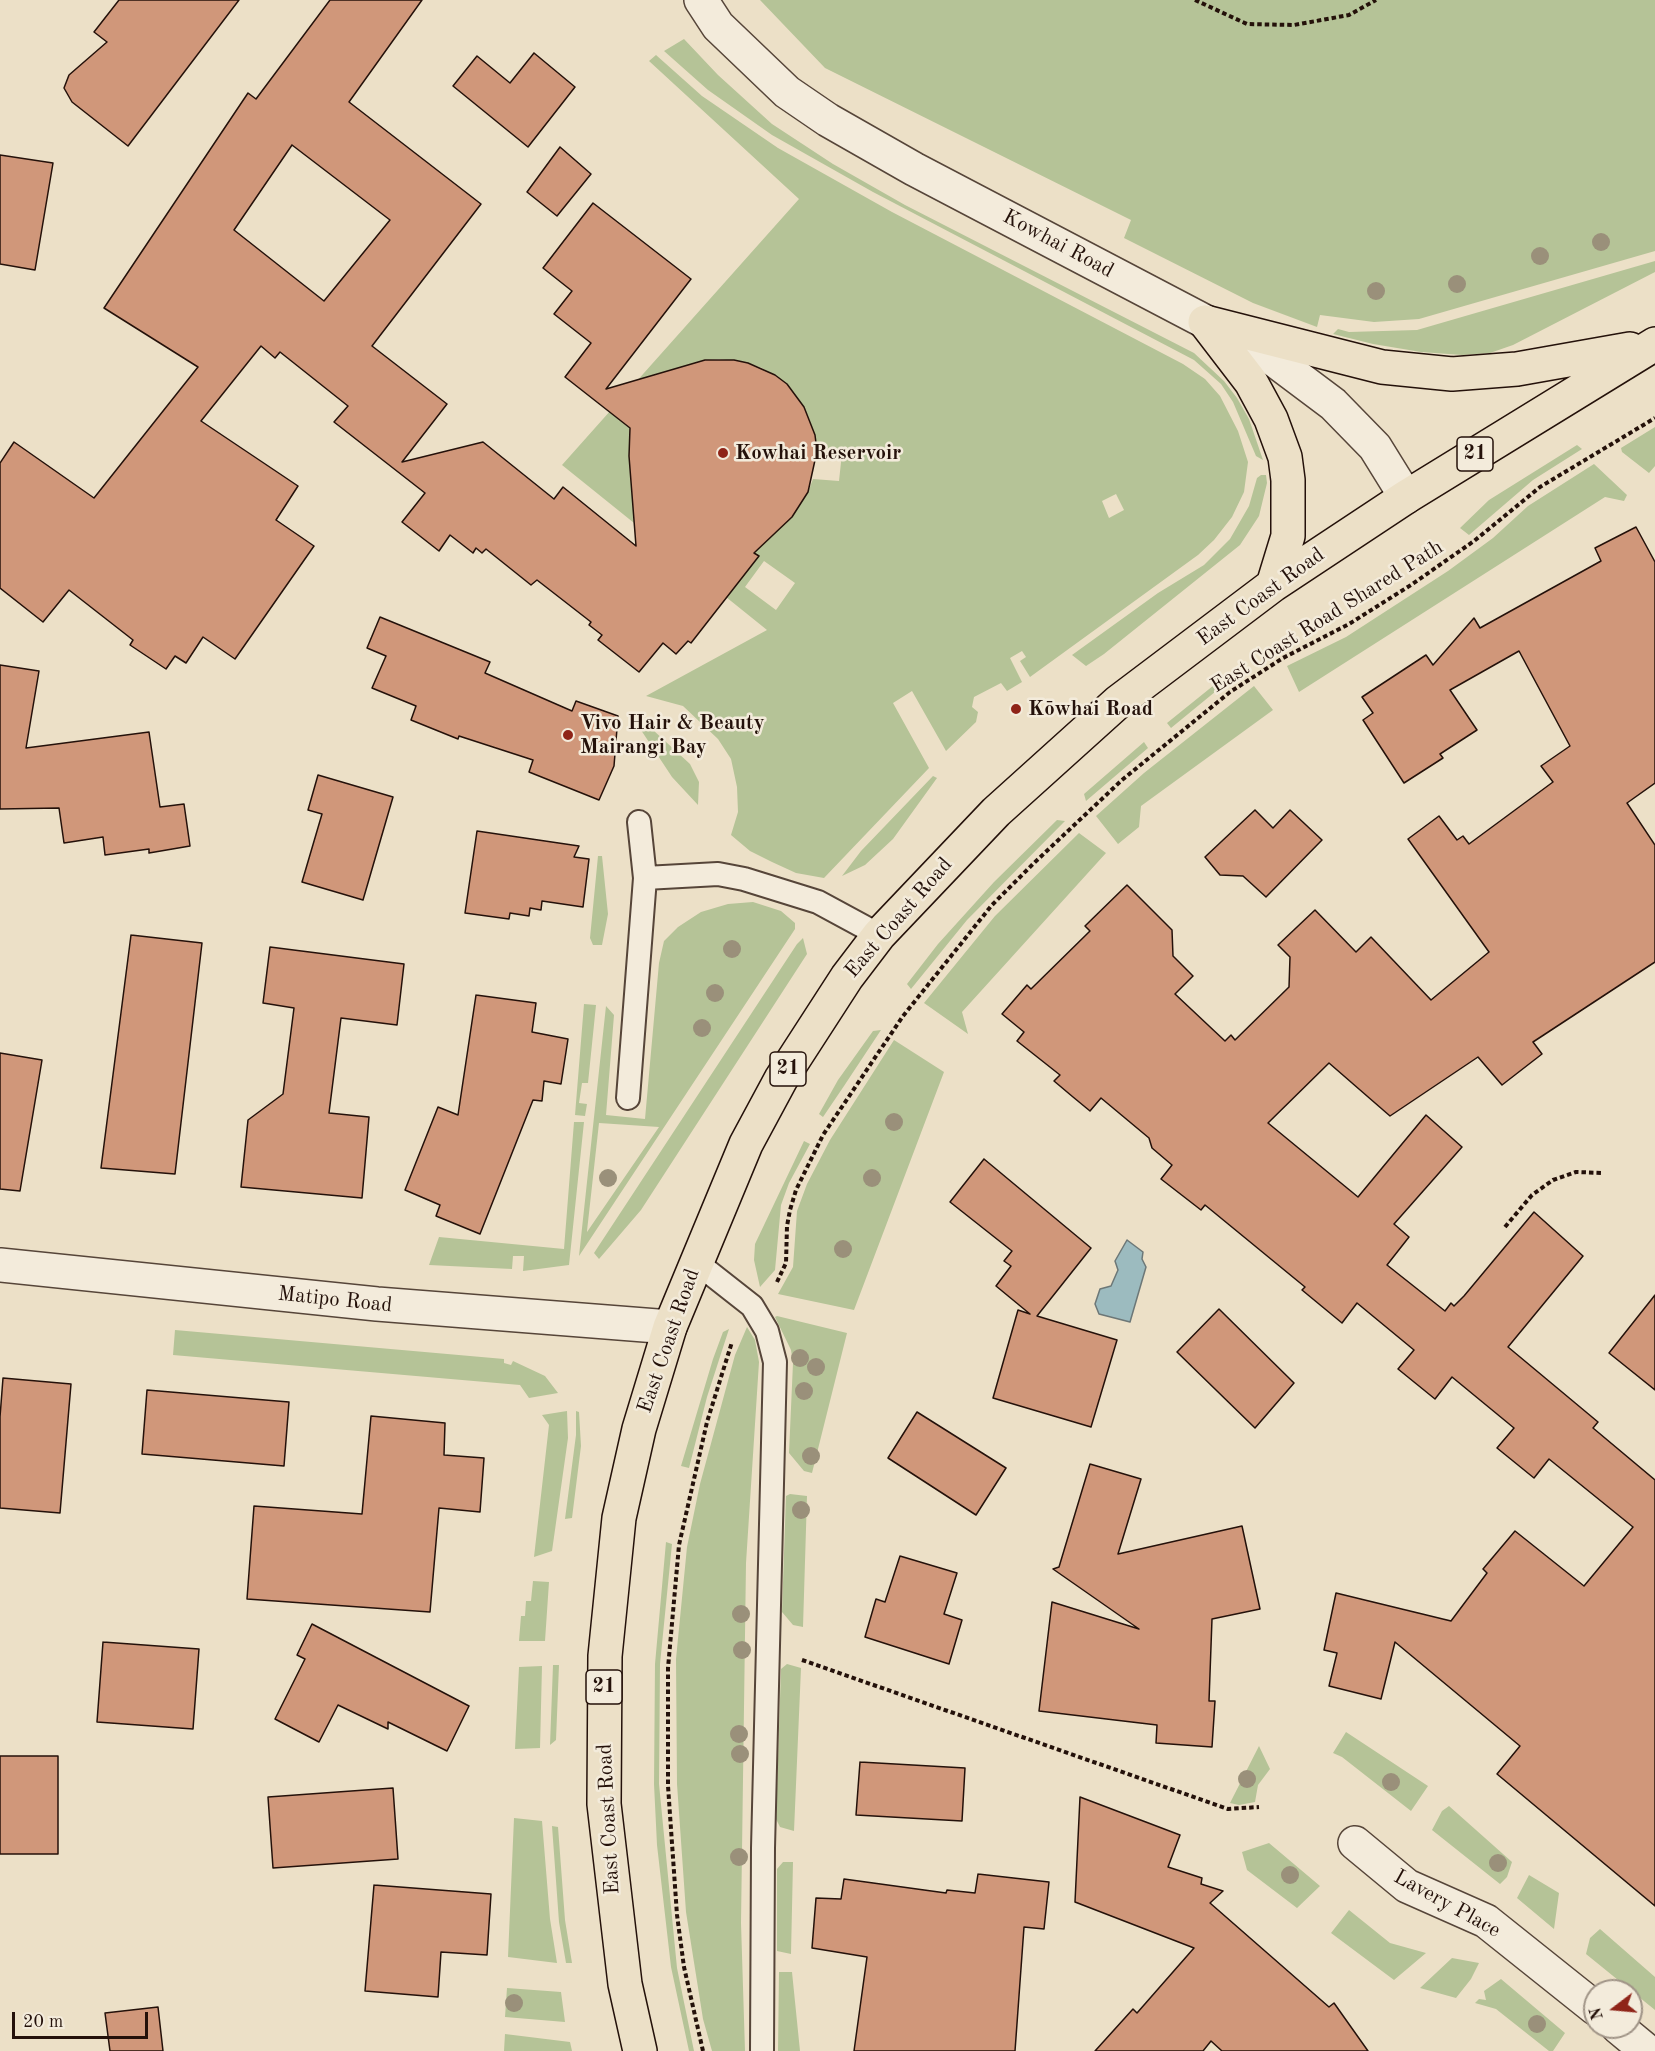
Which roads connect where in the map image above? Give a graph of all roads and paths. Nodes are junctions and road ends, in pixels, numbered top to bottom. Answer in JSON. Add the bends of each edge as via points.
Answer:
{"nodes":[{"id":1,"x":701,"y":0,"type":"edge"},
{"id":2,"x":1195,"y":0,"type":"edge"},
{"id":3,"x":1376,"y":0,"type":"edge"},
{"id":4,"x":1205,"y":322,"type":"junction"},
{"id":5,"x":1655,"y":344,"type":"edge"},
{"id":6,"x":1655,"y":417,"type":"edge"},
{"id":7,"x":1406,"y":497,"type":"junction"},
{"id":8,"x":1273,"y":585,"type":"junction"},
{"id":9,"x":639,"y":822,"type":"dead end"},
{"id":10,"x":645,"y":878,"type":"junction"},
{"id":11,"x":879,"y":935,"type":"junction"},
{"id":12,"x":628,"y":1098,"type":"dead end"},
{"id":13,"x":1603,"y":1173,"type":"dead end"},
{"id":14,"x":1505,"y":1227,"type":"dead end"},
{"id":15,"x":696,"y":1262,"type":"junction"},
{"id":16,"x":0,"y":1265,"type":"edge"},
{"id":17,"x":752,"y":1306,"type":"junction"},
{"id":18,"x":670,"y":1327,"type":"junction"},
{"id":19,"x":767,"y":1648,"type":"junction"},
{"id":20,"x":1259,"y":1807,"type":"dead end"},
{"id":21,"x":1355,"y":1844,"type":"dead end"},
{"id":22,"x":1583,"y":1998,"type":"edge"},
{"id":23,"x":1632,"y":2039,"type":"edge"},
{"id":24,"x":640,"y":2051,"type":"edge"},
{"id":25,"x":703,"y":2051,"type":"edge"},
{"id":26,"x":762,"y":2051,"type":"edge"},
{"id":27,"x":1647,"y":2051,"type":"edge"}],
"edges":[{"from":1,"to":4,"type":"street","name":"Kowhai Road","via":[[718,26],[787,92],[828,120]]},
{"from":2,"to":3,"type":"path","via":[[1247,24],[1294,26],[1349,15]]},
{"from":4,"to":5,"type":"main road","via":[[1372,364],[1452,374],[1517,369]]},
{"from":4,"to":7,"type":"street","name":"Kowhai Road","via":[[1265,352],[1333,404],[1375,447]]},
{"from":4,"to":8,"type":"main road","via":[[1251,382],[1285,457],[1288,536]]},
{"from":5,"to":7,"type":"main road","name":"East Coast Road","number":"21"},
{"from":6,"to":17,"type":"path","name":"East Coast Road Shared Path","via":[[1540,487],[1412,585],[1230,692],[1122,780],[1034,863],[992,905],[910,1006],[823,1136],[790,1210],[782,1276]]},
{"from":7,"to":8,"type":"main road","name":"East Coast Road","number":"21"},
{"from":8,"to":11,"type":"main road","name":"East Coast Road","number":"21","via":[[1118,702],[1039,771]]},
{"from":9,"to":10,"type":"lane"},
{"from":10,"to":11,"type":"lane","via":[[718,874],[744,879],[818,902]]},
{"from":10,"to":12,"type":"lane"},
{"from":11,"to":15,"type":"main road","name":"East Coast Road","number":"21","via":[[781,1079],[746,1144]]},
{"from":13,"to":14,"type":"path","via":[[1576,1172],[1553,1180],[1532,1195]]},
{"from":15,"to":17,"type":"lane"},
{"from":15,"to":18,"type":"main road","name":"East Coast Road","number":"21"},
{"from":16,"to":18,"type":"street","name":"Matipo Road","via":[[377,1304]]},
{"from":17,"to":19,"type":"lane","via":[[772,1346],[776,1376]]},
{"from":17,"to":25,"type":"path","name":"East Coast Road Shared Path","via":[[741,1321],[720,1374],[693,1482],[679,1545],[668,1668],[668,1786],[677,1915]]},
{"from":18,"to":24,"type":"main road","name":"East Coast Road","number":"21","via":[[639,1428],[619,1518],[605,1666],[606,1816],[625,1984]]},
{"from":19,"to":20,"type":"path","via":[[1228,1809]]},
{"from":19,"to":26,"type":"lane"},
{"from":21,"to":22,"type":"street","name":"Lavery Place","via":[[1407,1886],[1486,1921]]},
{"from":23,"to":27,"type":"street"}]}
